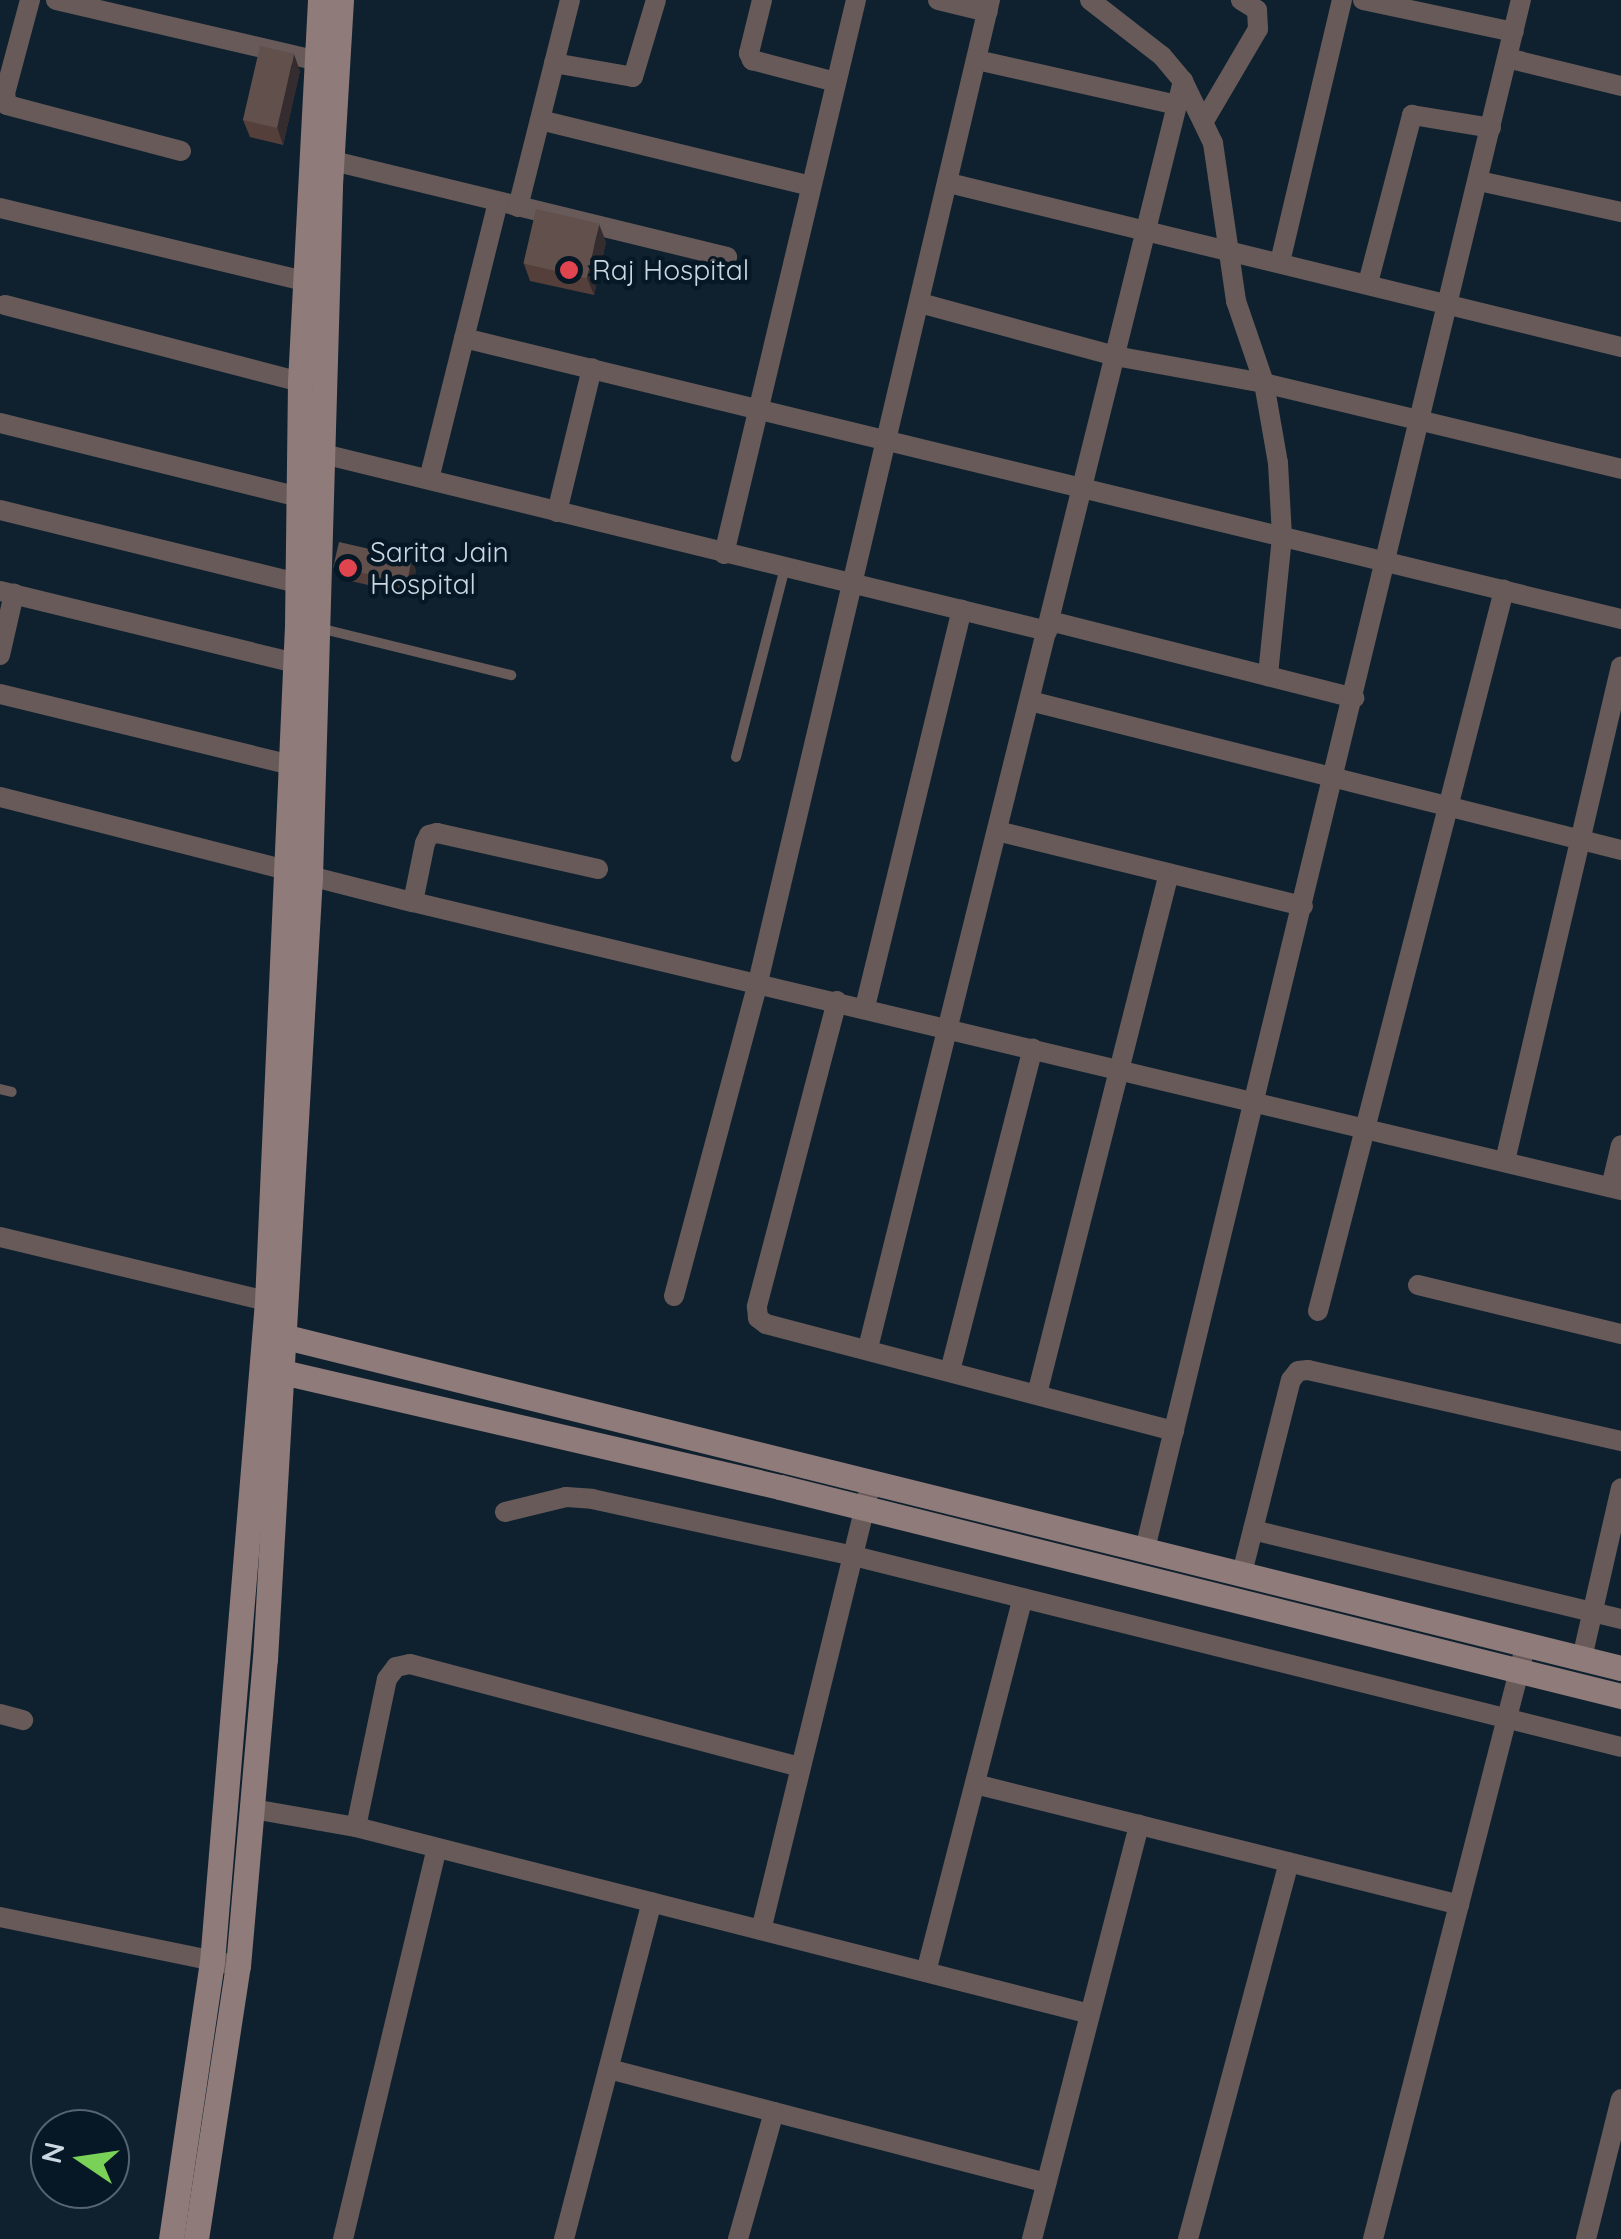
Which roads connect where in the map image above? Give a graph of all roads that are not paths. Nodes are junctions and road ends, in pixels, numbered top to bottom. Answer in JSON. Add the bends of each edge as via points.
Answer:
{"nodes":[{"id":1,"x":30,"y":0,"type":"edge"},
{"id":2,"x":56,"y":0,"type":"edge"},
{"id":3,"x":320,"y":0,"type":"edge"},
{"id":4,"x":340,"y":0,"type":"edge"},
{"id":5,"x":570,"y":0,"type":"edge"},
{"id":6,"x":656,"y":0,"type":"edge"},
{"id":7,"x":762,"y":0,"type":"edge"},
{"id":8,"x":856,"y":0,"type":"edge"},
{"id":9,"x":938,"y":0,"type":"edge"},
{"id":10,"x":1090,"y":0,"type":"edge"},
{"id":11,"x":1242,"y":0,"type":"edge"},
{"id":12,"x":1342,"y":0,"type":"edge"},
{"id":13,"x":1363,"y":0,"type":"edge"},
{"id":14,"x":1521,"y":0,"type":"edge"},
{"id":15,"x":989,"y":6,"type":"edge"},
{"id":16,"x":1514,"y":32,"type":"junction"},
{"id":17,"x":1507,"y":58,"type":"junction"},
{"id":18,"x":977,"y":60,"type":"junction"},
{"id":19,"x":327,"y":62,"type":"junction"},
{"id":20,"x":554,"y":63,"type":"junction"},
{"id":21,"x":1183,"y":81,"type":"junction"},
{"id":22,"x":836,"y":82,"type":"junction"},
{"id":23,"x":1621,"y":86,"type":"edge"},
{"id":24,"x":1176,"y":105,"type":"junction"},
{"id":25,"x":540,"y":120,"type":"junction"},
{"id":26,"x":1204,"y":120,"type":"junction"},
{"id":27,"x":1491,"y":128,"type":"junction"},
{"id":28,"x":181,"y":151,"type":"dead end"},
{"id":29,"x":322,"y":158,"type":"junction"},
{"id":30,"x":1480,"y":181,"type":"junction"},
{"id":31,"x":950,"y":183,"type":"junction"},
{"id":32,"x":812,"y":186,"type":"junction"},
{"id":33,"x":508,"y":204,"type":"junction"},
{"id":34,"x":0,"y":208,"type":"edge"},
{"id":35,"x":1621,"y":212,"type":"edge"},
{"id":36,"x":1146,"y":231,"type":"junction"},
{"id":37,"x":1228,"y":250,"type":"junction"},
{"id":38,"x":727,"y":257,"type":"dead end"},
{"id":39,"x":1280,"y":262,"type":"junction"},
{"id":40,"x":305,"y":280,"type":"junction"},
{"id":41,"x":1368,"y":284,"type":"junction"},
{"id":42,"x":1450,"y":303,"type":"junction"},
{"id":43,"x":920,"y":304,"type":"junction"},
{"id":44,"x":4,"y":306,"type":"dead end"},
{"id":45,"x":464,"y":338,"type":"junction"},
{"id":46,"x":1621,"y":346,"type":"edge"},
{"id":47,"x":1115,"y":356,"type":"junction"},
{"id":48,"x":592,"y":368,"type":"junction"},
{"id":49,"x":300,"y":382,"type":"junction"},
{"id":50,"x":1264,"y":383,"type":"junction"},
{"id":51,"x":759,"y":409,"type":"junction"},
{"id":52,"x":1421,"y":421,"type":"junction"},
{"id":53,"x":0,"y":423,"type":"edge"},
{"id":54,"x":886,"y":440,"type":"junction"},
{"id":55,"x":313,"y":451,"type":"junction"},
{"id":56,"x":1621,"y":470,"type":"edge"},
{"id":57,"x":429,"y":480,"type":"junction"},
{"id":58,"x":1083,"y":488,"type":"junction"},
{"id":59,"x":299,"y":497,"type":"junction"},
{"id":60,"x":0,"y":510,"type":"edge"},
{"id":61,"x":556,"y":512,"type":"junction"},
{"id":62,"x":1282,"y":537,"type":"junction"},
{"id":63,"x":724,"y":554,"type":"junction"},
{"id":64,"x":1386,"y":562,"type":"junction"},
{"id":65,"x":785,"y":568,"type":"junction"},
{"id":66,"x":297,"y":583,"type":"junction"},
{"id":67,"x":852,"y":584,"type":"junction"},
{"id":68,"x":1504,"y":590,"type":"junction"},
{"id":69,"x":7,"y":592,"type":"edge"},
{"id":70,"x":962,"y":610,"type":"junction"},
{"id":71,"x":1621,"y":618,"type":"edge"},
{"id":72,"x":1049,"y":626,"type":"junction"},
{"id":73,"x":318,"y":628,"type":"junction"},
{"id":74,"x":0,"y":655,"type":"edge"},
{"id":75,"x":296,"y":663,"type":"junction"},
{"id":76,"x":1621,"y":666,"type":"edge"},
{"id":77,"x":511,"y":675,"type":"dead end"},
{"id":78,"x":1268,"y":676,"type":"junction"},
{"id":79,"x":0,"y":694,"type":"edge"},
{"id":80,"x":1354,"y":698,"type":"junction"},
{"id":81,"x":1030,"y":701,"type":"junction"},
{"id":82,"x":736,"y":757,"type":"dead end"},
{"id":83,"x":291,"y":765,"type":"junction"},
{"id":84,"x":1334,"y":779,"type":"junction"},
{"id":85,"x":0,"y":797,"type":"edge"},
{"id":86,"x":1451,"y":808,"type":"junction"},
{"id":87,"x":998,"y":831,"type":"junction"},
{"id":88,"x":1580,"y":840,"type":"junction"},
{"id":89,"x":1621,"y":850,"type":"edge"},
{"id":90,"x":598,"y":870,"type":"dead end"},
{"id":91,"x":1169,"y":873,"type":"junction"},
{"id":92,"x":298,"y":875,"type":"junction"},
{"id":93,"x":412,"y":902,"type":"junction"},
{"id":94,"x":1303,"y":906,"type":"junction"},
{"id":95,"x":758,"y":982,"type":"junction"},
{"id":96,"x":838,"y":1000,"type":"junction"},
{"id":97,"x":865,"y":1007,"type":"junction"},
{"id":98,"x":948,"y":1026,"type":"junction"},
{"id":99,"x":1034,"y":1048,"type":"junction"},
{"id":100,"x":1120,"y":1069,"type":"junction"},
{"id":101,"x":0,"y":1089,"type":"edge"},
{"id":102,"x":12,"y":1092,"type":"dead end"},
{"id":103,"x":1256,"y":1102,"type":"junction"},
{"id":104,"x":1366,"y":1129,"type":"junction"},
{"id":105,"x":1621,"y":1145,"type":"edge"},
{"id":106,"x":1505,"y":1162,"type":"junction"},
{"id":107,"x":1616,"y":1188,"type":"edge"},
{"id":108,"x":0,"y":1237,"type":"edge"},
{"id":109,"x":1418,"y":1285,"type":"dead end"},
{"id":110,"x":674,"y":1296,"type":"dead end"},
{"id":111,"x":276,"y":1303,"type":"junction"},
{"id":112,"x":1318,"y":1312,"type":"dead end"},
{"id":113,"x":274,"y":1334,"type":"junction"},
{"id":114,"x":1621,"y":1334,"type":"edge"},
{"id":115,"x":868,"y":1348,"type":"junction"},
{"id":116,"x":270,"y":1370,"type":"junction"},
{"id":117,"x":950,"y":1371,"type":"junction"},
{"id":118,"x":1037,"y":1394,"type":"junction"},
{"id":119,"x":1174,"y":1431,"type":"junction"},
{"id":120,"x":1621,"y":1441,"type":"edge"},
{"id":121,"x":872,"y":1481,"type":"junction"},
{"id":122,"x":1621,"y":1488,"type":"edge"},
{"id":123,"x":865,"y":1508,"type":"junction"},
{"id":124,"x":505,"y":1512,"type":"dead end"},
{"id":125,"x":1253,"y":1530,"type":"junction"},
{"id":126,"x":1145,"y":1549,"type":"junction"},
{"id":127,"x":854,"y":1556,"type":"junction"},
{"id":128,"x":1242,"y":1573,"type":"junction"},
{"id":129,"x":1023,"y":1598,"type":"junction"},
{"id":130,"x":1592,"y":1612,"type":"junction"},
{"id":131,"x":1621,"y":1619,"type":"edge"},
{"id":132,"x":1526,"y":1644,"type":"junction"},
{"id":133,"x":1582,"y":1658,"type":"junction"},
{"id":134,"x":1621,"y":1668,"type":"edge"},
{"id":135,"x":1519,"y":1670,"type":"junction"},
{"id":136,"x":1621,"y":1696,"type":"edge"},
{"id":137,"x":0,"y":1714,"type":"edge"},
{"id":138,"x":23,"y":1720,"type":"dead end"},
{"id":139,"x":1506,"y":1720,"type":"junction"},
{"id":140,"x":1621,"y":1747,"type":"edge"},
{"id":141,"x":801,"y":1767,"type":"junction"},
{"id":142,"x":975,"y":1784,"type":"junction"},
{"id":143,"x":253,"y":1809,"type":"junction"},
{"id":144,"x":1139,"y":1825,"type":"junction"},
{"id":145,"x":356,"y":1827,"type":"junction"},
{"id":146,"x":437,"y":1848,"type":"junction"},
{"id":147,"x":1288,"y":1862,"type":"junction"},
{"id":148,"x":652,"y":1902,"type":"junction"},
{"id":149,"x":1459,"y":1904,"type":"junction"},
{"id":150,"x":0,"y":1916,"type":"edge"},
{"id":151,"x":761,"y":1930,"type":"junction"},
{"id":152,"x":212,"y":1962,"type":"junction"},
{"id":153,"x":238,"y":1966,"type":"junction"},
{"id":154,"x":926,"y":1972,"type":"junction"},
{"id":155,"x":1090,"y":2014,"type":"junction"},
{"id":156,"x":608,"y":2069,"type":"junction"},
{"id":157,"x":1621,"y":2099,"type":"edge"},
{"id":158,"x":774,"y":2112,"type":"junction"},
{"id":159,"x":1046,"y":2183,"type":"junction"},
{"id":160,"x":171,"y":2239,"type":"edge"},
{"id":161,"x":196,"y":2239,"type":"edge"},
{"id":162,"x":343,"y":2239,"type":"edge"},
{"id":163,"x":564,"y":2239,"type":"edge"},
{"id":164,"x":740,"y":2239,"type":"edge"},
{"id":165,"x":1032,"y":2239,"type":"edge"},
{"id":166,"x":1188,"y":2239,"type":"edge"},
{"id":167,"x":1373,"y":2239,"type":"edge"},
{"id":168,"x":1586,"y":2239,"type":"edge"}],
"edges":[{"from":1,"to":28,"type":"street","via":[[7,105]]},
{"from":2,"to":19,"type":"street"},
{"from":3,"to":19,"type":"street"},
{"from":4,"to":19,"type":"street"},
{"from":5,"to":20,"type":"street"},
{"from":6,"to":20,"type":"street","via":[[633,77]]},
{"from":7,"to":22,"type":"street","via":[[752,60]]},
{"from":8,"to":22,"type":"street"},
{"from":9,"to":15,"type":"street"},
{"from":10,"to":21,"type":"street","via":[[1162,56]]},
{"from":11,"to":26,"type":"street","via":[[1257,10],[1258,29]]},
{"from":12,"to":39,"type":"street"},
{"from":13,"to":16,"type":"street"},
{"from":14,"to":16,"type":"street"},
{"from":15,"to":18,"type":"street"},
{"from":16,"to":17,"type":"street"},
{"from":17,"to":23,"type":"street"},
{"from":17,"to":27,"type":"street"},
{"from":18,"to":24,"type":"street"},
{"from":18,"to":31,"type":"street"},
{"from":19,"to":29,"type":"street"},
{"from":20,"to":25,"type":"street"},
{"from":21,"to":24,"type":"street"},
{"from":21,"to":26,"type":"street"},
{"from":22,"to":32,"type":"street"},
{"from":24,"to":36,"type":"street"},
{"from":25,"to":32,"type":"street"},
{"from":25,"to":33,"type":"street"},
{"from":26,"to":37,"type":"street"},
{"from":27,"to":30,"type":"street"},
{"from":27,"to":41,"type":"street","via":[[1412,115]]},
{"from":29,"to":33,"type":"street"},
{"from":29,"to":40,"type":"street"},
{"from":29,"to":55,"type":"street"},
{"from":30,"to":35,"type":"street"},
{"from":30,"to":42,"type":"street"},
{"from":31,"to":36,"type":"street"},
{"from":31,"to":43,"type":"street"},
{"from":32,"to":51,"type":"street"},
{"from":33,"to":38,"type":"street"},
{"from":33,"to":45,"type":"street"},
{"from":34,"to":40,"type":"street"},
{"from":36,"to":37,"type":"street"},
{"from":36,"to":47,"type":"street"},
{"from":37,"to":39,"type":"street"},
{"from":37,"to":50,"type":"street","via":[[1236,302]]},
{"from":39,"to":41,"type":"street"},
{"from":40,"to":49,"type":"street"},
{"from":41,"to":42,"type":"street"},
{"from":42,"to":46,"type":"street"},
{"from":42,"to":52,"type":"street"},
{"from":43,"to":47,"type":"street"},
{"from":43,"to":54,"type":"street"},
{"from":44,"to":49,"type":"street"},
{"from":45,"to":48,"type":"street"},
{"from":45,"to":57,"type":"street"},
{"from":47,"to":50,"type":"street"},
{"from":47,"to":58,"type":"street"},
{"from":48,"to":51,"type":"street"},
{"from":48,"to":61,"type":"street"},
{"from":49,"to":55,"type":"street"},
{"from":50,"to":52,"type":"street"},
{"from":50,"to":62,"type":"street"},
{"from":51,"to":54,"type":"street"},
{"from":51,"to":63,"type":"street"},
{"from":52,"to":56,"type":"street"},
{"from":52,"to":64,"type":"street"},
{"from":53,"to":59,"type":"street"},
{"from":54,"to":58,"type":"street"},
{"from":54,"to":67,"type":"street"},
{"from":55,"to":57,"type":"street"},
{"from":55,"to":59,"type":"street"},
{"from":55,"to":73,"type":"street"},
{"from":57,"to":61,"type":"street"},
{"from":58,"to":62,"type":"street"},
{"from":58,"to":72,"type":"street"},
{"from":59,"to":66,"type":"street"},
{"from":60,"to":66,"type":"street"},
{"from":61,"to":63,"type":"street"},
{"from":62,"to":64,"type":"street"},
{"from":62,"to":78,"type":"street"},
{"from":63,"to":65,"type":"street"},
{"from":64,"to":68,"type":"street"},
{"from":64,"to":80,"type":"street"},
{"from":65,"to":67,"type":"street"},
{"from":65,"to":82,"type":"lane"},
{"from":66,"to":75,"type":"street"},
{"from":67,"to":70,"type":"street"},
{"from":67,"to":95,"type":"street"},
{"from":68,"to":71,"type":"street"},
{"from":68,"to":86,"type":"street"},
{"from":69,"to":74,"type":"street"},
{"from":69,"to":75,"type":"street"},
{"from":70,"to":72,"type":"street"},
{"from":70,"to":97,"type":"street"},
{"from":72,"to":78,"type":"street"},
{"from":72,"to":81,"type":"street"},
{"from":73,"to":77,"type":"lane"},
{"from":73,"to":92,"type":"street"},
{"from":75,"to":83,"type":"street"},
{"from":76,"to":88,"type":"street"},
{"from":78,"to":80,"type":"street"},
{"from":79,"to":83,"type":"street"},
{"from":80,"to":84,"type":"street"},
{"from":81,"to":84,"type":"street"},
{"from":81,"to":87,"type":"street"},
{"from":83,"to":92,"type":"street"},
{"from":84,"to":86,"type":"street"},
{"from":84,"to":94,"type":"street"},
{"from":85,"to":92,"type":"street"},
{"from":86,"to":88,"type":"street"},
{"from":86,"to":104,"type":"street"},
{"from":87,"to":91,"type":"street"},
{"from":87,"to":98,"type":"street"},
{"from":88,"to":89,"type":"street"},
{"from":88,"to":106,"type":"street"},
{"from":90,"to":93,"type":"street","via":[[438,833],[425,844]]},
{"from":91,"to":94,"type":"street"},
{"from":91,"to":100,"type":"street"},
{"from":92,"to":93,"type":"street"},
{"from":92,"to":111,"type":"street"},
{"from":93,"to":95,"type":"street"},
{"from":94,"to":103,"type":"street"},
{"from":95,"to":96,"type":"street"},
{"from":95,"to":110,"type":"street"},
{"from":96,"to":97,"type":"street"},
{"from":96,"to":115,"type":"street","via":[[757,1307],[766,1324]]},
{"from":97,"to":98,"type":"street"},
{"from":98,"to":99,"type":"street"},
{"from":98,"to":115,"type":"street"},
{"from":99,"to":100,"type":"street"},
{"from":99,"to":117,"type":"street"},
{"from":100,"to":103,"type":"street"},
{"from":100,"to":118,"type":"street"},
{"from":101,"to":102,"type":"lane"},
{"from":103,"to":104,"type":"street"},
{"from":103,"to":119,"type":"street"},
{"from":104,"to":106,"type":"street"},
{"from":104,"to":112,"type":"street"},
{"from":105,"to":107,"type":"street"},
{"from":106,"to":107,"type":"street"},
{"from":108,"to":111,"type":"street"},
{"from":109,"to":114,"type":"street"},
{"from":111,"to":113,"type":"street"},
{"from":113,"to":116,"type":"street"},
{"from":113,"to":121,"type":"street"},
{"from":115,"to":117,"type":"street"},
{"from":116,"to":123,"type":"street"},
{"from":116,"to":143,"type":"street"},
{"from":116,"to":152,"type":"street"},
{"from":117,"to":118,"type":"street"},
{"from":118,"to":119,"type":"street"},
{"from":119,"to":126,"type":"street"},
{"from":120,"to":125,"type":"street","via":[[1298,1371]]},
{"from":121,"to":123,"type":"street"},
{"from":121,"to":126,"type":"street"},
{"from":122,"to":130,"type":"street"},
{"from":123,"to":127,"type":"street"},
{"from":123,"to":135,"type":"street"},
{"from":124,"to":127,"type":"street","via":[[566,1497],[592,1499]]},
{"from":125,"to":128,"type":"street"},
{"from":125,"to":130,"type":"street"},
{"from":126,"to":128,"type":"street"},
{"from":127,"to":129,"type":"street"},
{"from":127,"to":141,"type":"street"},
{"from":128,"to":132,"type":"street"},
{"from":129,"to":139,"type":"street"},
{"from":129,"to":142,"type":"street"},
{"from":130,"to":131,"type":"street"},
{"from":130,"to":133,"type":"street"},
{"from":132,"to":133,"type":"street"},
{"from":132,"to":135,"type":"street"},
{"from":133,"to":134,"type":"street"},
{"from":135,"to":136,"type":"street"},
{"from":135,"to":139,"type":"street"},
{"from":137,"to":138,"type":"street"},
{"from":139,"to":140,"type":"street"},
{"from":139,"to":149,"type":"street"},
{"from":141,"to":145,"type":"street","via":[[410,1664],[387,1679]]},
{"from":141,"to":151,"type":"street"},
{"from":142,"to":144,"type":"street"},
{"from":142,"to":154,"type":"street"},
{"from":143,"to":145,"type":"street"},
{"from":143,"to":153,"type":"street"},
{"from":144,"to":147,"type":"street"},
{"from":144,"to":155,"type":"street"},
{"from":145,"to":146,"type":"street"},
{"from":146,"to":148,"type":"street"},
{"from":146,"to":162,"type":"street"},
{"from":147,"to":149,"type":"street"},
{"from":147,"to":166,"type":"street"},
{"from":148,"to":151,"type":"street"},
{"from":148,"to":156,"type":"street"},
{"from":149,"to":167,"type":"street"},
{"from":150,"to":152,"type":"street"},
{"from":151,"to":154,"type":"street"},
{"from":152,"to":153,"type":"street"},
{"from":152,"to":160,"type":"street"},
{"from":153,"to":161,"type":"street"},
{"from":154,"to":155,"type":"street"},
{"from":155,"to":159,"type":"street"},
{"from":156,"to":158,"type":"street"},
{"from":156,"to":163,"type":"street"},
{"from":157,"to":168,"type":"street"},
{"from":158,"to":159,"type":"street"},
{"from":158,"to":164,"type":"street"},
{"from":159,"to":165,"type":"street"}]}
